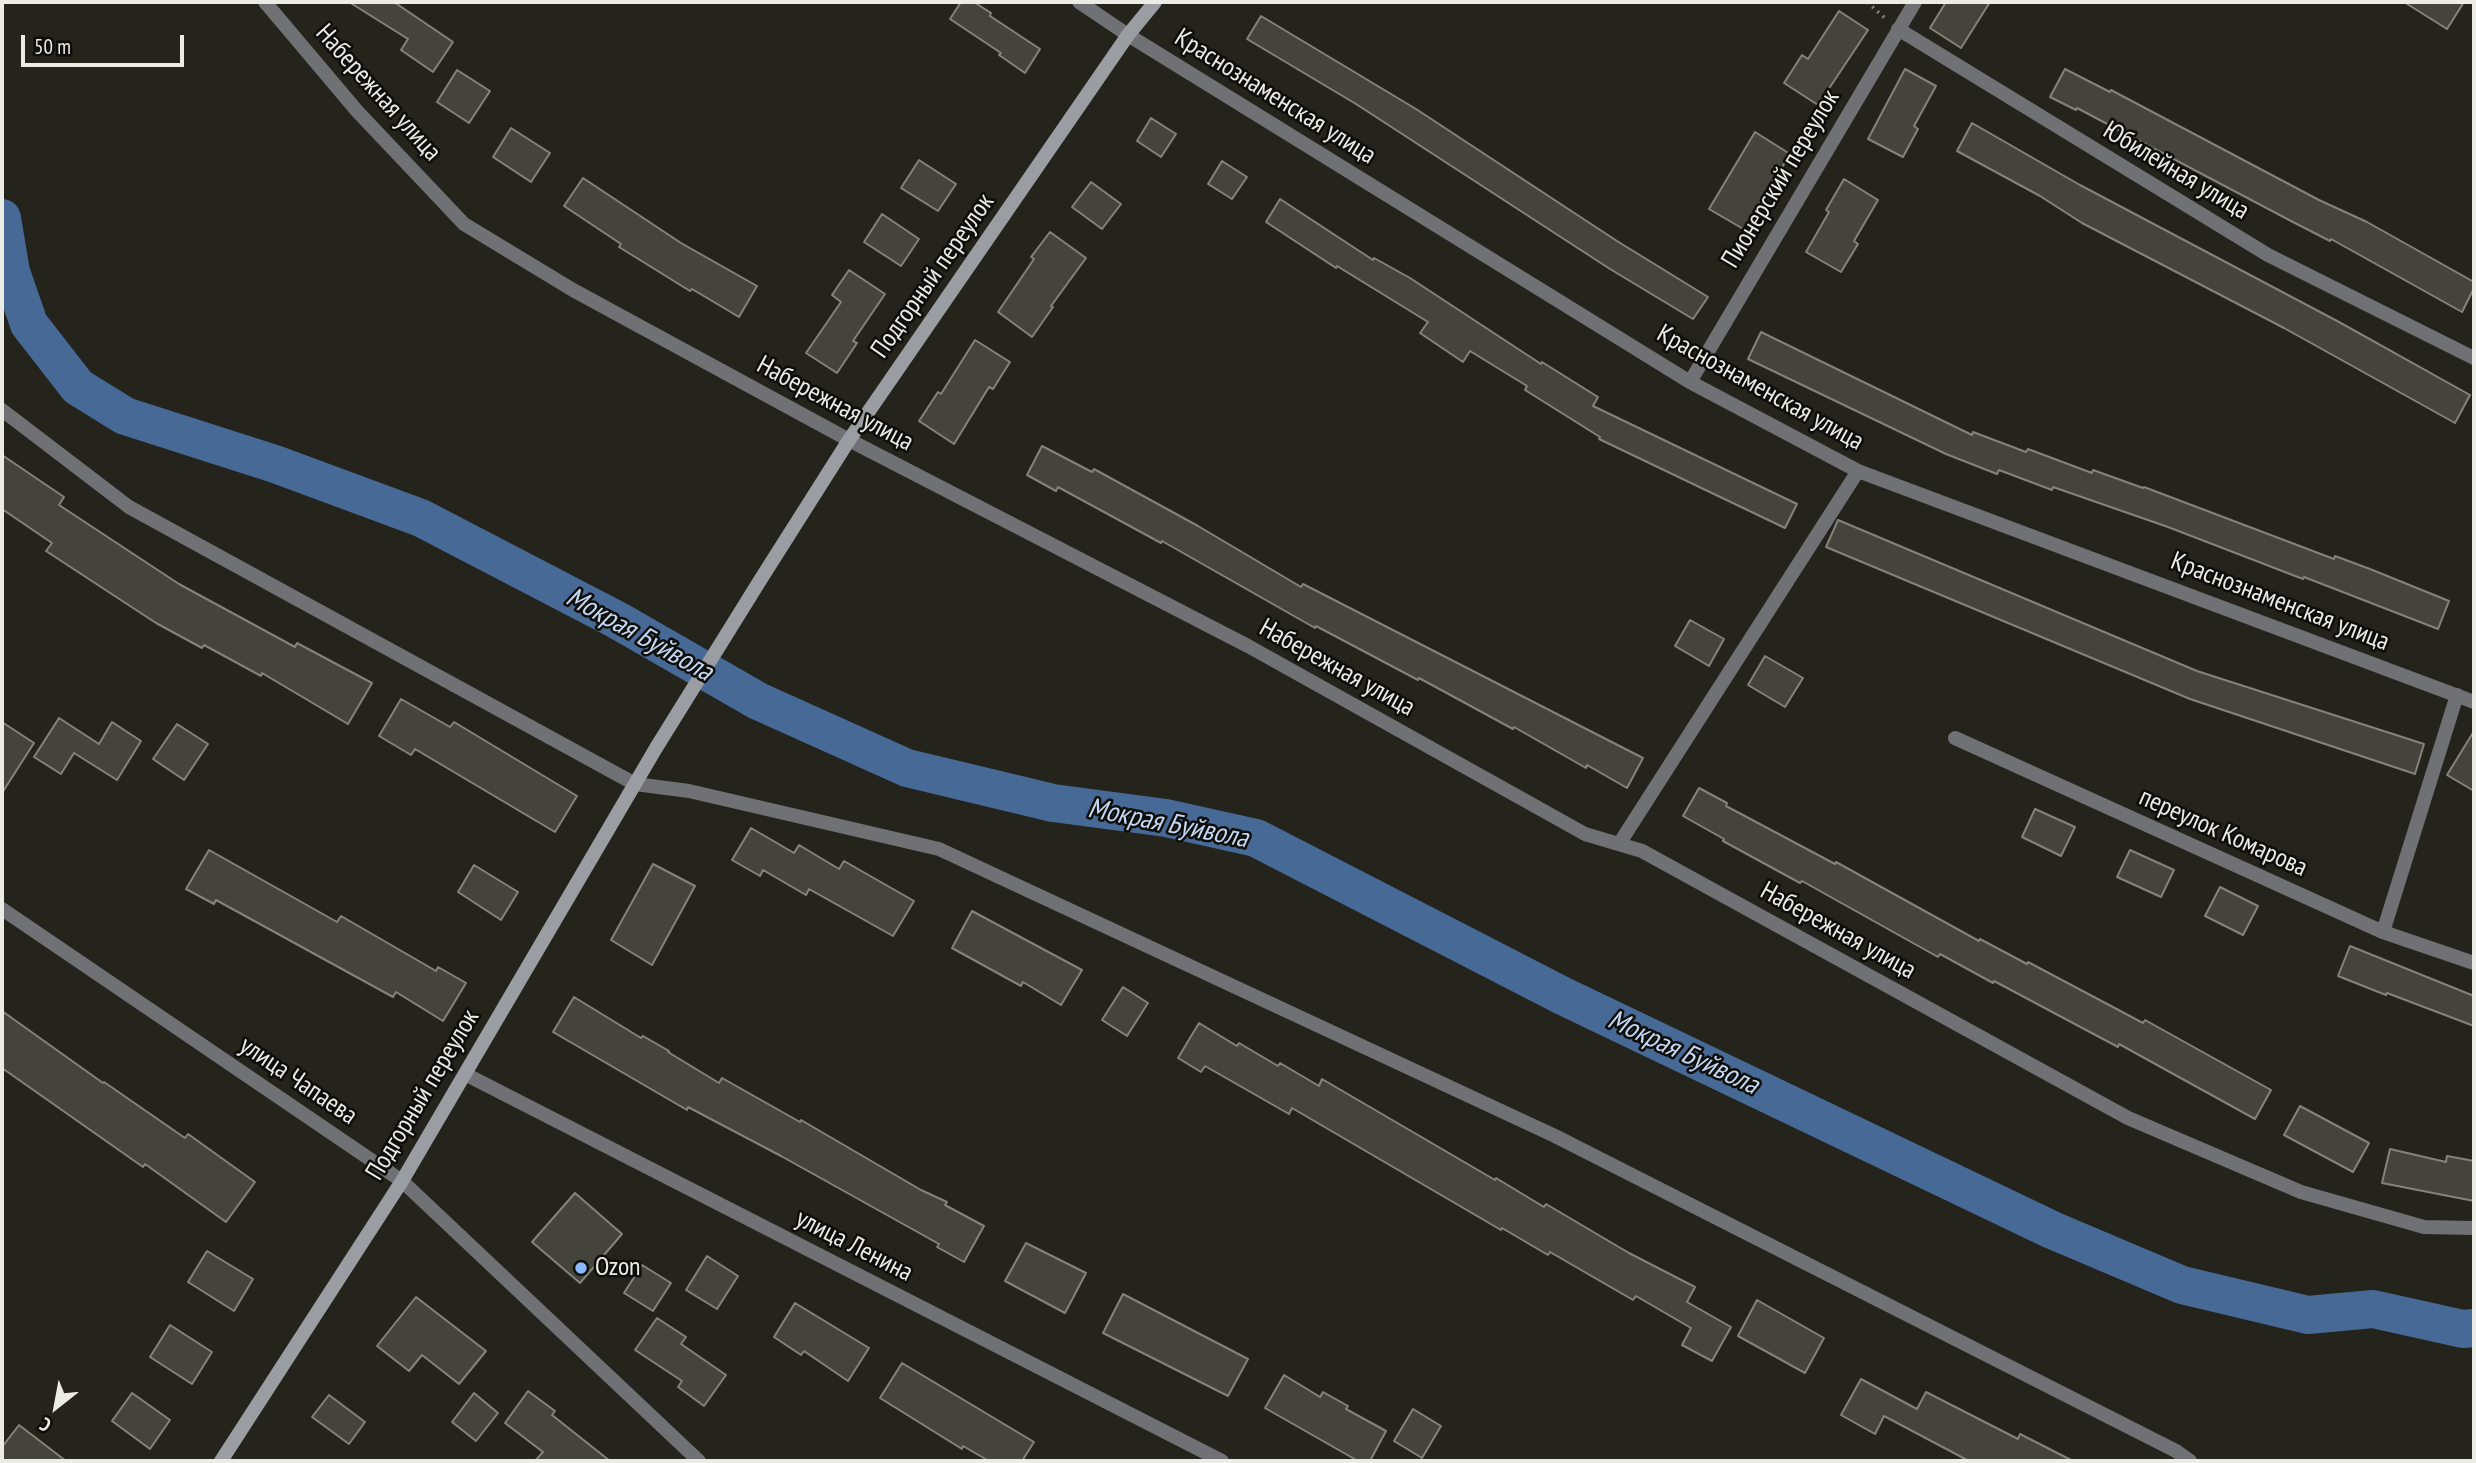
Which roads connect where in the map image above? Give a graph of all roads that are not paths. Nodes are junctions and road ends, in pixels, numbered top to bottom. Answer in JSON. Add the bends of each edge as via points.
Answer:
{"nodes":[{"id":1,"x":265,"y":2,"type":"edge"},
{"id":2,"x":1079,"y":2,"type":"edge"},
{"id":3,"x":1155,"y":2,"type":"edge"},
{"id":4,"x":1915,"y":2,"type":"edge"},
{"id":5,"x":1898,"y":29,"type":"junction"},
{"id":6,"x":1128,"y":35,"type":"junction"},
{"id":7,"x":2474,"y":358,"type":"edge"},
{"id":8,"x":1690,"y":382,"type":"junction"},
{"id":9,"x":2,"y":410,"type":"edge"},
{"id":10,"x":849,"y":440,"type":"junction"},
{"id":11,"x":1858,"y":471,"type":"junction"},
{"id":12,"x":2457,"y":695,"type":"junction"},
{"id":13,"x":2474,"y":702,"type":"edge"},
{"id":14,"x":1955,"y":738,"type":"dead end"},
{"id":15,"x":635,"y":784,"type":"junction"},
{"id":16,"x":1619,"y":844,"type":"junction"},
{"id":17,"x":2,"y":909,"type":"edge"},
{"id":18,"x":2383,"y":932,"type":"junction"},
{"id":19,"x":2474,"y":963,"type":"edge"},
{"id":20,"x":465,"y":1074,"type":"junction"},
{"id":21,"x":402,"y":1181,"type":"junction"},
{"id":22,"x":2474,"y":1228,"type":"edge"},
{"id":23,"x":221,"y":1461,"type":"edge"},
{"id":24,"x":699,"y":1461,"type":"edge"},
{"id":25,"x":1222,"y":1461,"type":"edge"},
{"id":26,"x":2190,"y":1461,"type":"edge"}],
"edges":[{"from":1,"to":10,"type":"street","name":"Набережная улица","via":[[357,111],[464,224],[573,290]]},
{"from":2,"to":6,"type":"street","name":"Краснознаменская улица"},
{"from":3,"to":6,"type":"main road","name":"Подгорный переулок"},
{"from":4,"to":5,"type":"street","name":"Пионерский переулок"},
{"from":5,"to":7,"type":"street","name":"Юбилейная улица","via":[[2267,255]]},
{"from":5,"to":8,"type":"street","name":"Пионерский переулок"},
{"from":6,"to":8,"type":"street","name":"Краснознаменская улица"},
{"from":6,"to":10,"type":"main road","name":"Подгорный переулок"},
{"from":8,"to":11,"type":"street","name":"Краснознаменская улица"},
{"from":9,"to":15,"type":"street","via":[[129,508]]},
{"from":10,"to":15,"type":"main road","name":"Подгорный переулок"},
{"from":10,"to":16,"type":"street","name":"Набережная улица","via":[[1248,646],[1585,834]]},
{"from":11,"to":12,"type":"street","name":"Краснознаменская улица"},
{"from":11,"to":16,"type":"street"},
{"from":12,"to":13,"type":"street","name":"Краснознаменская улица"},
{"from":12,"to":18,"type":"street"},
{"from":14,"to":18,"type":"street","name":"переулок Комарова"},
{"from":15,"to":20,"type":"main road","name":"Подгорный переулок"},
{"from":15,"to":26,"type":"street","via":[[689,791],[939,849],[1555,1136]]},
{"from":16,"to":22,"type":"street","name":"Набережная улица","via":[[1642,851],[2127,1118],[2301,1192],[2424,1227]]},
{"from":17,"to":21,"type":"street","name":"улица Чапаева"},
{"from":18,"to":19,"type":"street","name":"переулок Комарова"},
{"from":20,"to":21,"type":"main road","name":"Подгорный переулок"},
{"from":20,"to":25,"type":"street","name":"улица Ленина"},
{"from":21,"to":23,"type":"main road","name":"Подгорный переулок"},
{"from":21,"to":24,"type":"street","name":"улица Чапаева"}]}
